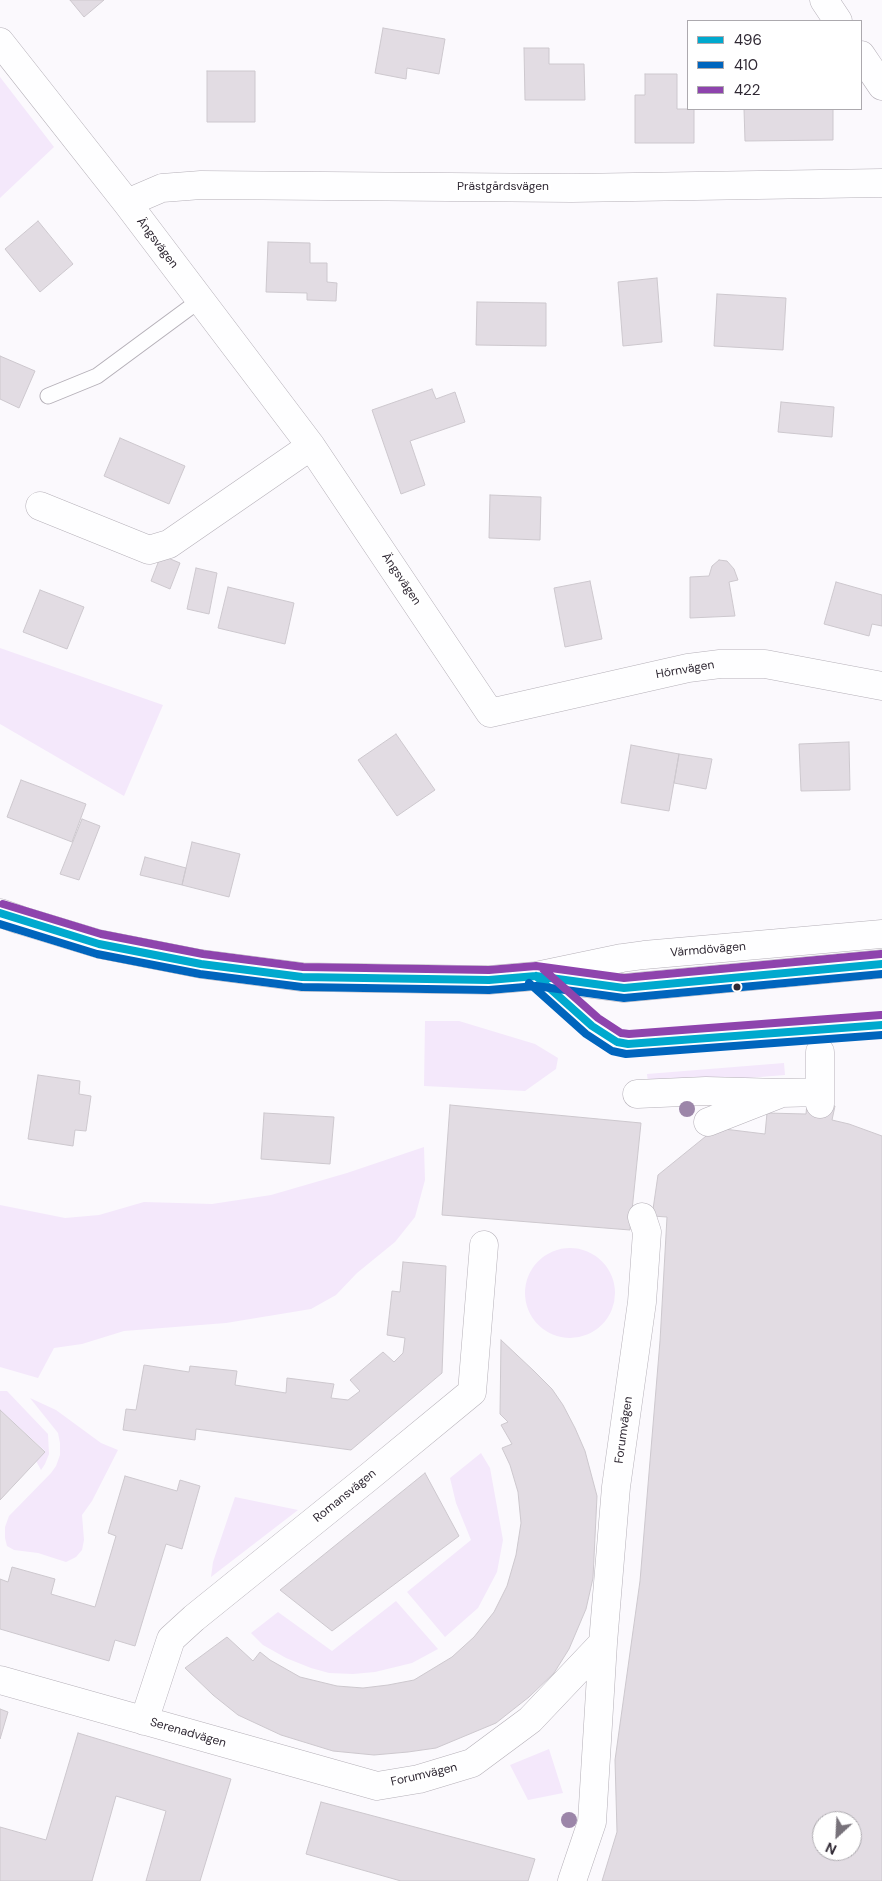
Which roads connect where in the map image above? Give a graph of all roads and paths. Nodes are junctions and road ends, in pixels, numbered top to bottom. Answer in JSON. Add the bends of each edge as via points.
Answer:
{"nodes":[{"id":1,"x":824,"y":0,"type":"edge"},
{"id":2,"x":837,"y":20,"type":"edge"},
{"id":3,"x":0,"y":42,"type":"edge"},
{"id":4,"x":862,"y":56,"type":"edge"},
{"id":5,"x":882,"y":86,"type":"edge"},
{"id":6,"x":882,"y":183,"type":"edge"},
{"id":7,"x":127,"y":203,"type":"junction"},
{"id":8,"x":200,"y":300,"type":"junction"},
{"id":9,"x":48,"y":396,"type":"dead end"},
{"id":10,"x":311,"y":446,"type":"junction"},
{"id":11,"x":40,"y":506,"type":"dead end"},
{"id":12,"x":882,"y":686,"type":"edge"},
{"id":13,"x":490,"y":713,"type":"joint"},
{"id":14,"x":0,"y":913,"type":"edge"},
{"id":15,"x":882,"y":934,"type":"edge"},
{"id":16,"x":882,"y":964,"type":"edge"},
{"id":17,"x":536,"y":976,"type":"junction"},
{"id":18,"x":882,"y":1025,"type":"edge"},
{"id":19,"x":820,"y":1052,"type":"dead end"},
{"id":20,"x":782,"y":1093,"type":"junction"},
{"id":21,"x":637,"y":1094,"type":"dead end"},
{"id":22,"x":708,"y":1122,"type":"dead end"},
{"id":23,"x":642,"y":1218,"type":"dead end"},
{"id":24,"x":484,"y":1245,"type":"dead end"},
{"id":25,"x":603,"y":1643,"type":"junction"},
{"id":26,"x":0,"y":1680,"type":"edge"},
{"id":27,"x":144,"y":1721,"type":"junction"},
{"id":28,"x":376,"y":1786,"type":"joint"},
{"id":29,"x":572,"y":1881,"type":"edge"}],
"edges":[{"from":1,"to":2,"type":"street"},
{"from":3,"to":7,"type":"street","name":"Ängsvägen"},
{"from":4,"to":5,"type":"street"},
{"from":6,"to":7,"type":"street","name":"Prästgårdsvägen","via":[[572,188],[201,185],[162,188]]},
{"from":7,"to":8,"type":"street","name":"Ängsvägen"},
{"from":8,"to":9,"type":"lane","via":[[97,376]]},
{"from":8,"to":10,"type":"street","name":"Ängsvägen"},
{"from":10,"to":11,"type":"street","via":[[169,544],[150,550]]},
{"from":10,"to":13,"type":"street","name":"Ängsvägen"},
{"from":12,"to":13,"type":"street","name":"Hörnvägen","via":[[765,664],[720,664],[688,668]]},
{"from":14,"to":17,"type":"street","name":"Värmdövägen","via":[[99,944],[200,964],[302,977],[489,980]]},
{"from":15,"to":17,"type":"street","name":"Värmdövägen","via":[[637,956]]},
{"from":16,"to":17,"type":"street","name":"Värmdövägen","via":[[624,988]]},
{"from":17,"to":18,"type":"lane","via":[[592,1026],[617,1042],[628,1044]]},
{"from":19,"to":20,"type":"street","via":[[820,1098]]},
{"from":20,"to":21,"type":"street","via":[[706,1091]]},
{"from":20,"to":22,"type":"street"},
{"from":23,"to":25,"type":"street","name":"Forumvägen","via":[[647,1232],[642,1302],[606,1486]]},
{"from":24,"to":27,"type":"street","name":"Romansvägen","via":[[472,1392],[171,1639]]},
{"from":25,"to":28,"type":"street","name":"Forumvägen","via":[[530,1720],[472,1763],[419,1779]]},
{"from":25,"to":29,"type":"street","name":"Forumvägen","via":[[606,1759],[592,1822]]},
{"from":26,"to":27,"type":"street","name":"Serenadvägen"},
{"from":27,"to":28,"type":"street","name":"Serenadvägen"}]}
